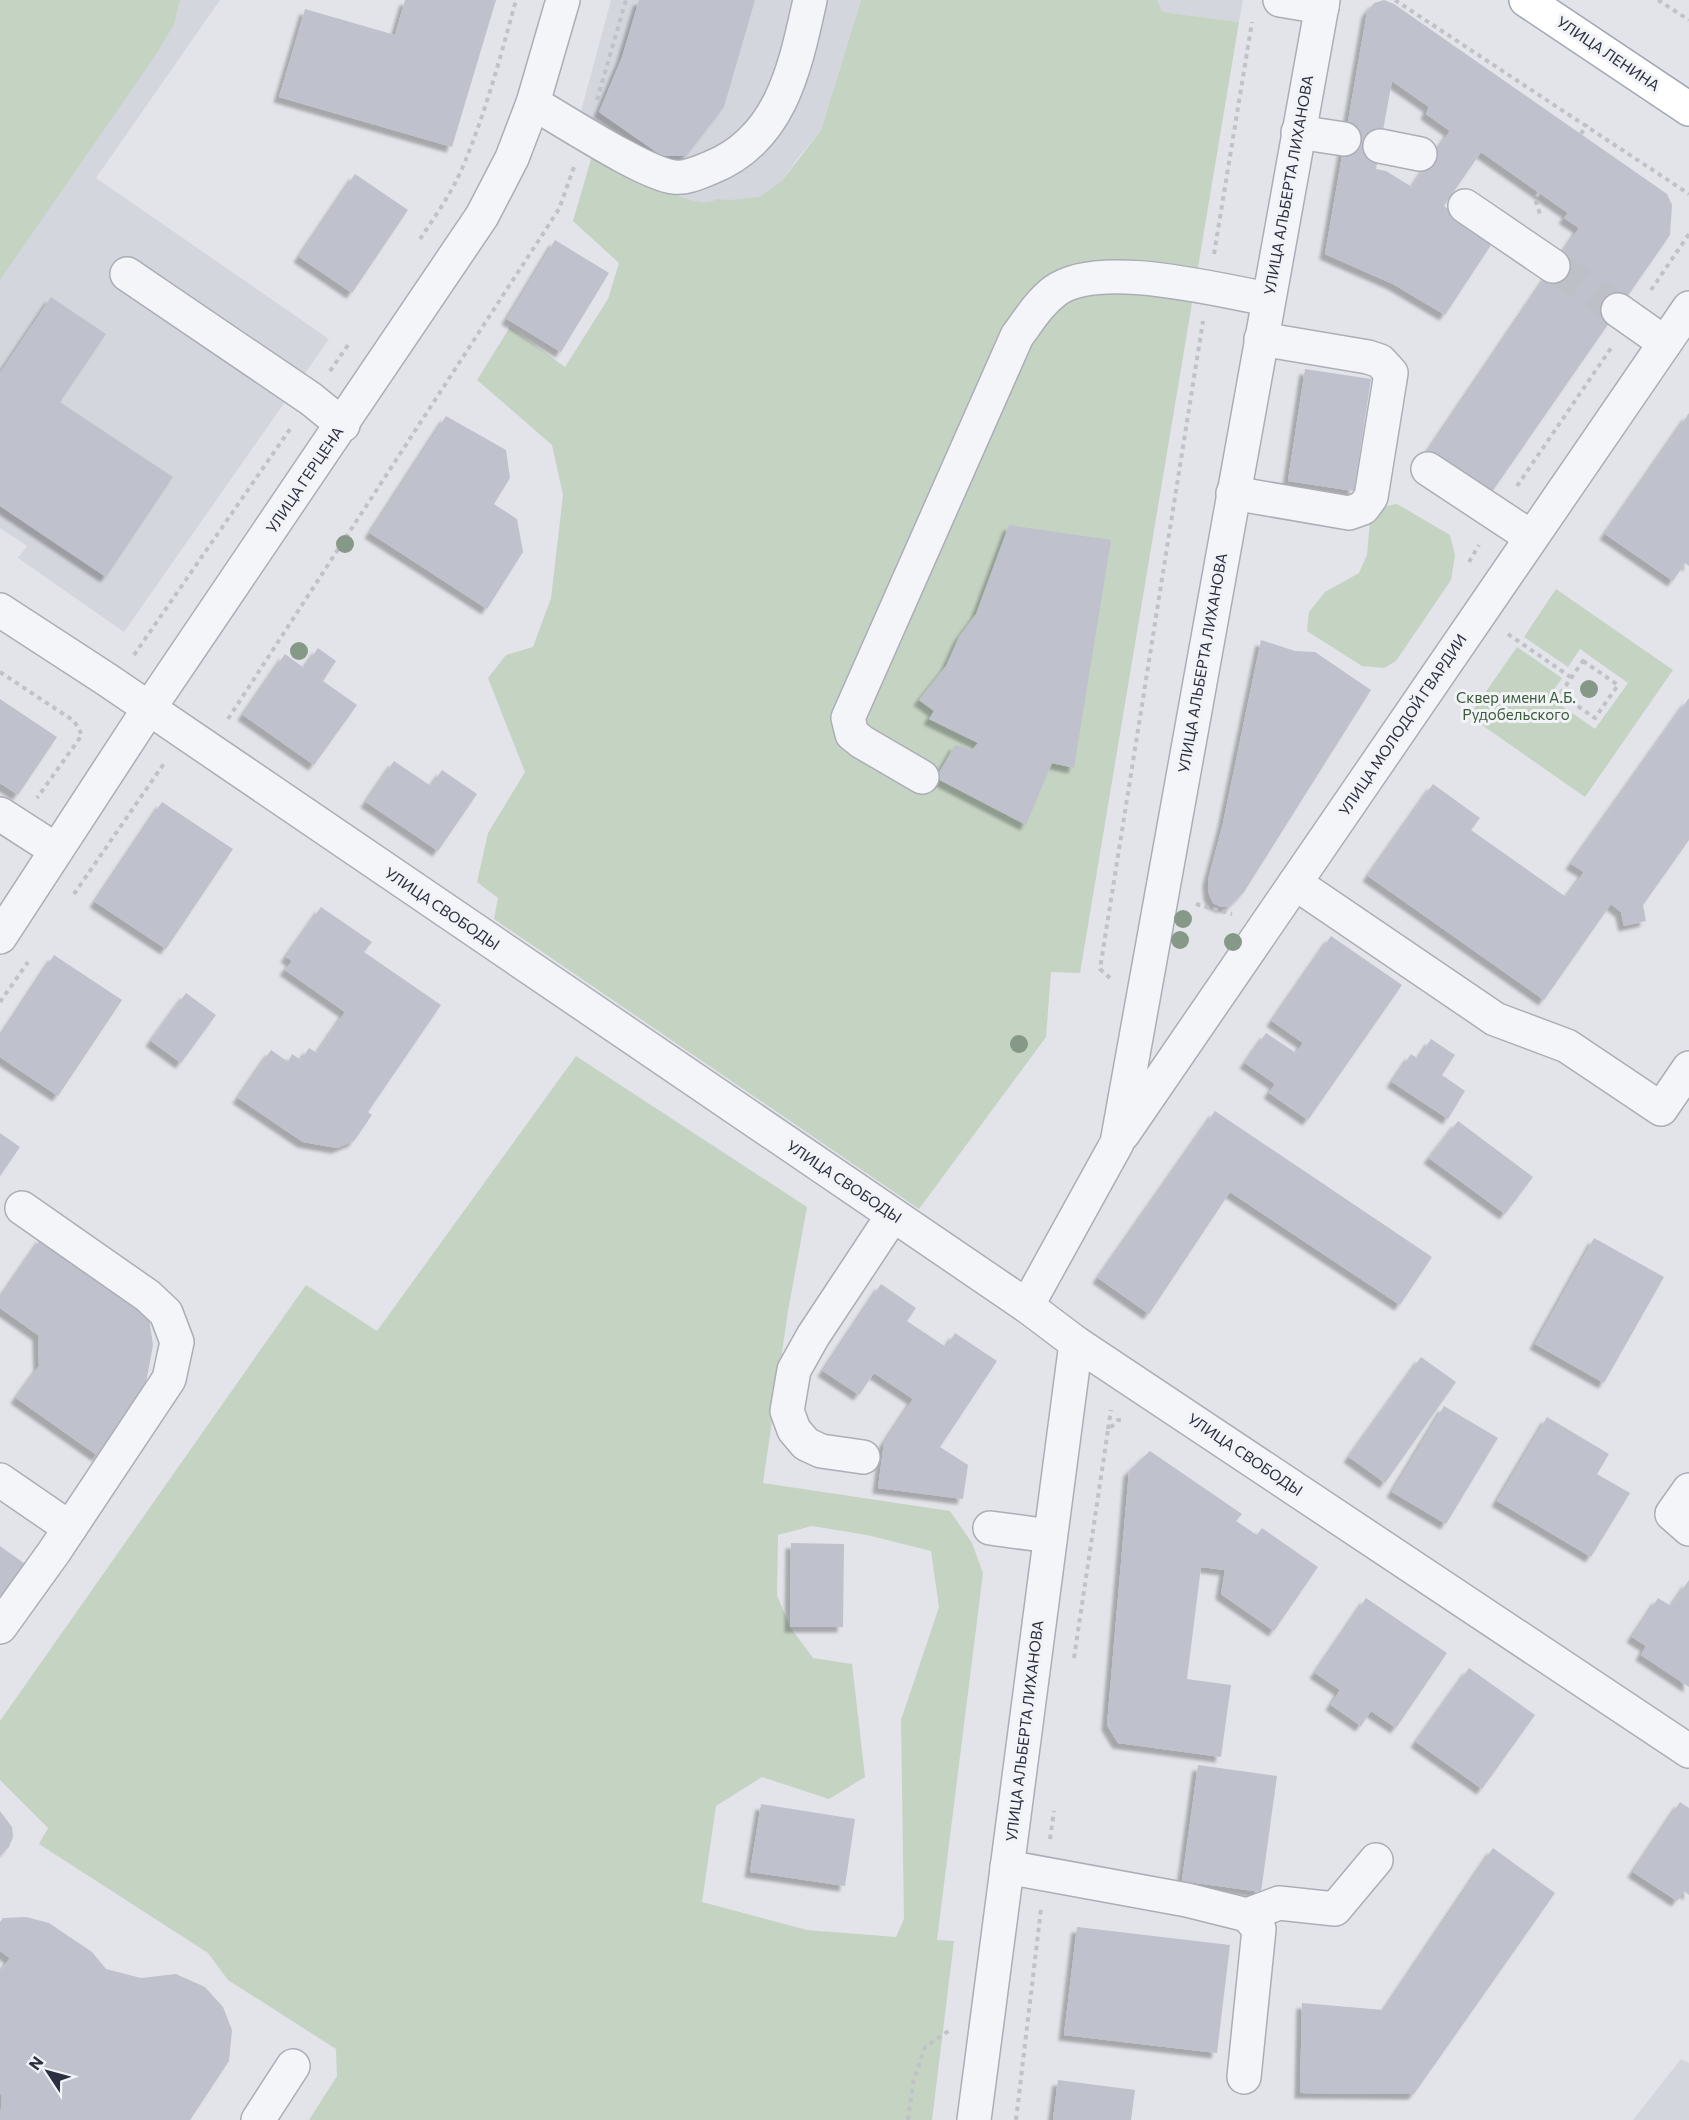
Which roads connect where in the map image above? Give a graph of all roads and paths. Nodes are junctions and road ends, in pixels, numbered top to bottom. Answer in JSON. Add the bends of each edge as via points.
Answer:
{"nodes":[{"id":1,"x":516,"y":0,"type":"edge"},
{"id":2,"x":563,"y":0,"type":"edge"},
{"id":3,"x":626,"y":0,"type":"edge"},
{"id":4,"x":810,"y":0,"type":"edge"},
{"id":5,"x":1395,"y":0,"type":"edge"},
{"id":6,"x":1526,"y":0,"type":"edge"},
{"id":7,"x":1658,"y":0,"type":"edge"},
{"id":8,"x":1322,"y":4,"type":"edge"},
{"id":9,"x":1267,"y":6,"type":"edge"},
{"id":10,"x":1689,"y":20,"type":"edge"},
{"id":11,"x":533,"y":103,"type":"junction"},
{"id":12,"x":1689,"y":109,"type":"edge"},
{"id":13,"x":1587,"y":124,"type":"junction"},
{"id":14,"x":1298,"y":132,"type":"junction"},
{"id":15,"x":587,"y":134,"type":"junction"},
{"id":16,"x":1581,"y":134,"type":"dead end"},
{"id":17,"x":1344,"y":139,"type":"dead end"},
{"id":18,"x":1380,"y":146,"type":"dead end"},
{"id":19,"x":1420,"y":154,"type":"dead end"},
{"id":20,"x":464,"y":164,"type":"dead end"},
{"id":21,"x":1689,"y":194,"type":"edge"},
{"id":22,"x":1465,"y":206,"type":"dead end"},
{"id":23,"x":1689,"y":234,"type":"edge"},
{"id":24,"x":1553,"y":266,"type":"tunnel mouth"},
{"id":25,"x":128,"y":274,"type":"dead end"},
{"id":26,"x":1209,"y":288,"type":"junction"},
{"id":27,"x":1268,"y":299,"type":"junction"},
{"id":28,"x":1689,"y":308,"type":"edge"},
{"id":29,"x":1625,"y":315,"type":"junction"},
{"id":30,"x":1261,"y":339,"type":"junction"},
{"id":31,"x":1665,"y":343,"type":"junction"},
{"id":32,"x":343,"y":425,"type":"junction"},
{"id":33,"x":1428,"y":469,"type":"dead end"},
{"id":34,"x":1233,"y":493,"type":"junction"},
{"id":35,"x":1497,"y":514,"type":"junction"},
{"id":36,"x":1531,"y":537,"type":"junction"},
{"id":37,"x":0,"y":610,"type":"edge"},
{"id":38,"x":1501,"y":629,"type":"dead end"},
{"id":39,"x":0,"y":672,"type":"edge"},
{"id":40,"x":1572,"y":678,"type":"junction"},
{"id":41,"x":148,"y":710,"type":"junction"},
{"id":42,"x":223,"y":726,"type":"dead end"},
{"id":43,"x":169,"y":756,"type":"dead end"},
{"id":44,"x":922,"y":777,"type":"dead end"},
{"id":45,"x":9,"y":820,"type":"edge"},
{"id":46,"x":56,"y":850,"type":"junction"},
{"id":47,"x":1295,"y":883,"type":"junction"},
{"id":48,"x":73,"y":896,"type":"dead end"},
{"id":49,"x":1191,"y":903,"type":"dead end"},
{"id":50,"x":1240,"y":916,"type":"dead end"},
{"id":51,"x":0,"y":937,"type":"edge"},
{"id":52,"x":33,"y":954,"type":"dead end"},
{"id":53,"x":1117,"y":983,"type":"dead end"},
{"id":54,"x":0,"y":1002,"type":"edge"},
{"id":55,"x":1689,"y":1068,"type":"edge"},
{"id":56,"x":1117,"y":1143,"type":"junction"},
{"id":57,"x":22,"y":1208,"type":"dead end"},
{"id":58,"x":893,"y":1215,"type":"junction"},
{"id":59,"x":1028,"y":1306,"type":"junction"},
{"id":60,"x":1076,"y":1343,"type":"junction"},
{"id":61,"x":1112,"y":1405,"type":"dead end"},
{"id":62,"x":1133,"y":1419,"type":"dead end"},
{"id":63,"x":1108,"y":1430,"type":"junction"},
{"id":64,"x":863,"y":1456,"type":"dead end"},
{"id":65,"x":0,"y":1480,"type":"edge"},
{"id":66,"x":1689,"y":1490,"type":"edge"},
{"id":67,"x":70,"y":1528,"type":"junction"},
{"id":68,"x":990,"y":1528,"type":"dead end"},
{"id":69,"x":1689,"y":1529,"type":"edge"},
{"id":70,"x":1050,"y":1536,"type":"junction"},
{"id":71,"x":0,"y":1628,"type":"edge"},
{"id":72,"x":1073,"y":1661,"type":"dead end"},
{"id":73,"x":1689,"y":1751,"type":"edge"},
{"id":74,"x":1055,"y":1803,"type":"dead end"},
{"id":75,"x":1376,"y":1860,"type":"dead end"},
{"id":76,"x":1007,"y":1867,"type":"junction"},
{"id":77,"x":1046,"y":1874,"type":"junction"},
{"id":78,"x":1247,"y":1915,"type":"junction"},
{"id":79,"x":959,"y":2025,"type":"dead end"},
{"id":80,"x":293,"y":2066,"type":"dead end"},
{"id":81,"x":1244,"y":2077,"type":"dead end"},
{"id":82,"x":258,"y":2120,"type":"edge"},
{"id":83,"x":908,"y":2120,"type":"edge"},
{"id":84,"x":974,"y":2120,"type":"edge"},
{"id":85,"x":1016,"y":2120,"type":"edge"}],
"edges":[{"from":1,"to":20,"type":"path"},
{"from":2,"to":11,"type":"street","name":"УЛИЦА ГЕРЦЕНА"},
{"from":3,"to":15,"type":"path"},
{"from":4,"to":15,"type":"street","via":[[798,54],[780,103],[756,140],[730,160],[699,173],[675,177],[645,166]]},
{"from":5,"to":13,"type":"path"},
{"from":6,"to":12,"type":"main road","name":"УЛИЦА ЛЕНИНА"},
{"from":7,"to":10,"type":"path"},
{"from":8,"to":9,"type":"street"},
{"from":8,"to":14,"type":"street","name":"УЛИЦА АЛЬБЕРТА ЛИХАНОВА"},
{"from":9,"to":26,"type":"path"},
{"from":11,"to":15,"type":"street"},
{"from":11,"to":32,"type":"street","name":"УЛИЦА ГЕРЦЕНА","via":[[512,158],[482,216]]},
{"from":13,"to":16,"type":"path"},
{"from":13,"to":21,"type":"path"},
{"from":14,"to":17,"type":"street"},
{"from":14,"to":27,"type":"street","name":"УЛИЦА АЛЬБЕРТА ЛИХАНОВА"},
{"from":15,"to":42,"type":"path","via":[[559,209]]},
{"from":18,"to":19,"type":"street"},
{"from":22,"to":24,"type":"street"},
{"from":23,"to":29,"type":"path"},
{"from":25,"to":32,"type":"street"},
{"from":26,"to":27,"type":"street"},
{"from":26,"to":44,"type":"street","via":[[1120,276],[1089,279],[1057,289],[1040,304],[1017,336],[848,718],[852,734],[862,742]]},
{"from":26,"to":53,"type":"path","via":[[1100,969]]},
{"from":27,"to":30,"type":"street","name":"УЛИЦА АЛЬБЕРТА ЛИХАНОВА"},
{"from":28,"to":31,"type":"street","name":"УЛИЦА МОЛОДОЙ ГВАРДИИ"},
{"from":29,"to":31,"type":"street"},
{"from":29,"to":35,"type":"path"},
{"from":30,"to":34,"type":"street","name":"УЛИЦА АЛЬБЕРТА ЛИХАНОВА"},
{"from":30,"to":34,"type":"street","via":[[1368,357],[1380,361],[1391,373],[1371,497],[1363,508],[1349,513]]},
{"from":31,"to":36,"type":"street","name":"УЛИЦА МОЛОДОЙ ГВАРДИИ"},
{"from":32,"to":41,"type":"street","name":"УЛИЦА ГЕРЦЕНА"},
{"from":33,"to":35,"type":"street"},
{"from":34,"to":56,"type":"street","name":"УЛИЦА АЛЬБЕРТА ЛИХАНОВА"},
{"from":35,"to":36,"type":"street"},
{"from":36,"to":47,"type":"street","name":"УЛИЦА МОЛОДОЙ ГВАРДИИ"},
{"from":37,"to":41,"type":"street","name":"УЛИЦА СВОБОДЫ"},
{"from":38,"to":40,"type":"path"},
{"from":39,"to":45,"type":"path","via":[[74,721],[82,735]]},
{"from":40,"to":40,"type":"path","via":[[1560,694],[1595,718],[1618,685],[1583,661]]},
{"from":41,"to":46,"type":"street","name":"УЛИЦА ГЕРЦЕНА"},
{"from":41,"to":58,"type":"street","name":"УЛИЦА СВОБОДЫ"},
{"from":43,"to":48,"type":"path"},
{"from":45,"to":46,"type":"street"},
{"from":46,"to":51,"type":"street","name":"УЛИЦА ГЕРЦЕНА"},
{"from":47,"to":55,"type":"street","via":[[1495,1019],[1568,1046],[1660,1109]]},
{"from":47,"to":56,"type":"street","name":"УЛИЦА МОЛОДОЙ ГВАРДИИ"},
{"from":49,"to":50,"type":"path"},
{"from":52,"to":54,"type":"path"},
{"from":56,"to":59,"type":"street","name":"УЛИЦА АЛЬБЕРТА ЛИХАНОВА"},
{"from":57,"to":67,"type":"street","via":[[148,1296],[166,1313],[177,1342],[169,1378]]},
{"from":58,"to":59,"type":"street","name":"УЛИЦА СВОБОДЫ"},
{"from":58,"to":64,"type":"street","via":[[794,1370],[787,1411],[794,1430],[806,1444],[821,1451]]},
{"from":59,"to":60,"type":"street","name":"УЛИЦА СВОБОДЫ"},
{"from":60,"to":70,"type":"street","name":"УЛИЦА АЛЬБЕРТА ЛИХАНОВА"},
{"from":60,"to":73,"type":"street","name":"УЛИЦА СВОБОДЫ"},
{"from":61,"to":63,"type":"path"},
{"from":62,"to":63,"type":"path","via":[[1118,1420]]},
{"from":63,"to":72,"type":"path"},
{"from":65,"to":67,"type":"street"},
{"from":66,"to":69,"type":"street","via":[[1672,1514]]},
{"from":67,"to":71,"type":"street"},
{"from":68,"to":70,"type":"street"},
{"from":70,"to":76,"type":"street","name":"УЛИЦА АЛЬБЕРТА ЛИХАНОВА"},
{"from":74,"to":77,"type":"path"},
{"from":75,"to":78,"type":"street","via":[[1335,1909],[1280,1903]]},
{"from":76,"to":77,"type":"street"},
{"from":76,"to":84,"type":"street","name":"УЛИЦА АЛЬБЕРТА ЛИХАНОВА"},
{"from":77,"to":78,"type":"street"},
{"from":77,"to":85,"type":"path"},
{"from":78,"to":81,"type":"street","via":[[1259,1929]]},
{"from":79,"to":83,"type":"path","via":[[925,2046],[913,2083]]},
{"from":80,"to":82,"type":"street"}]}
